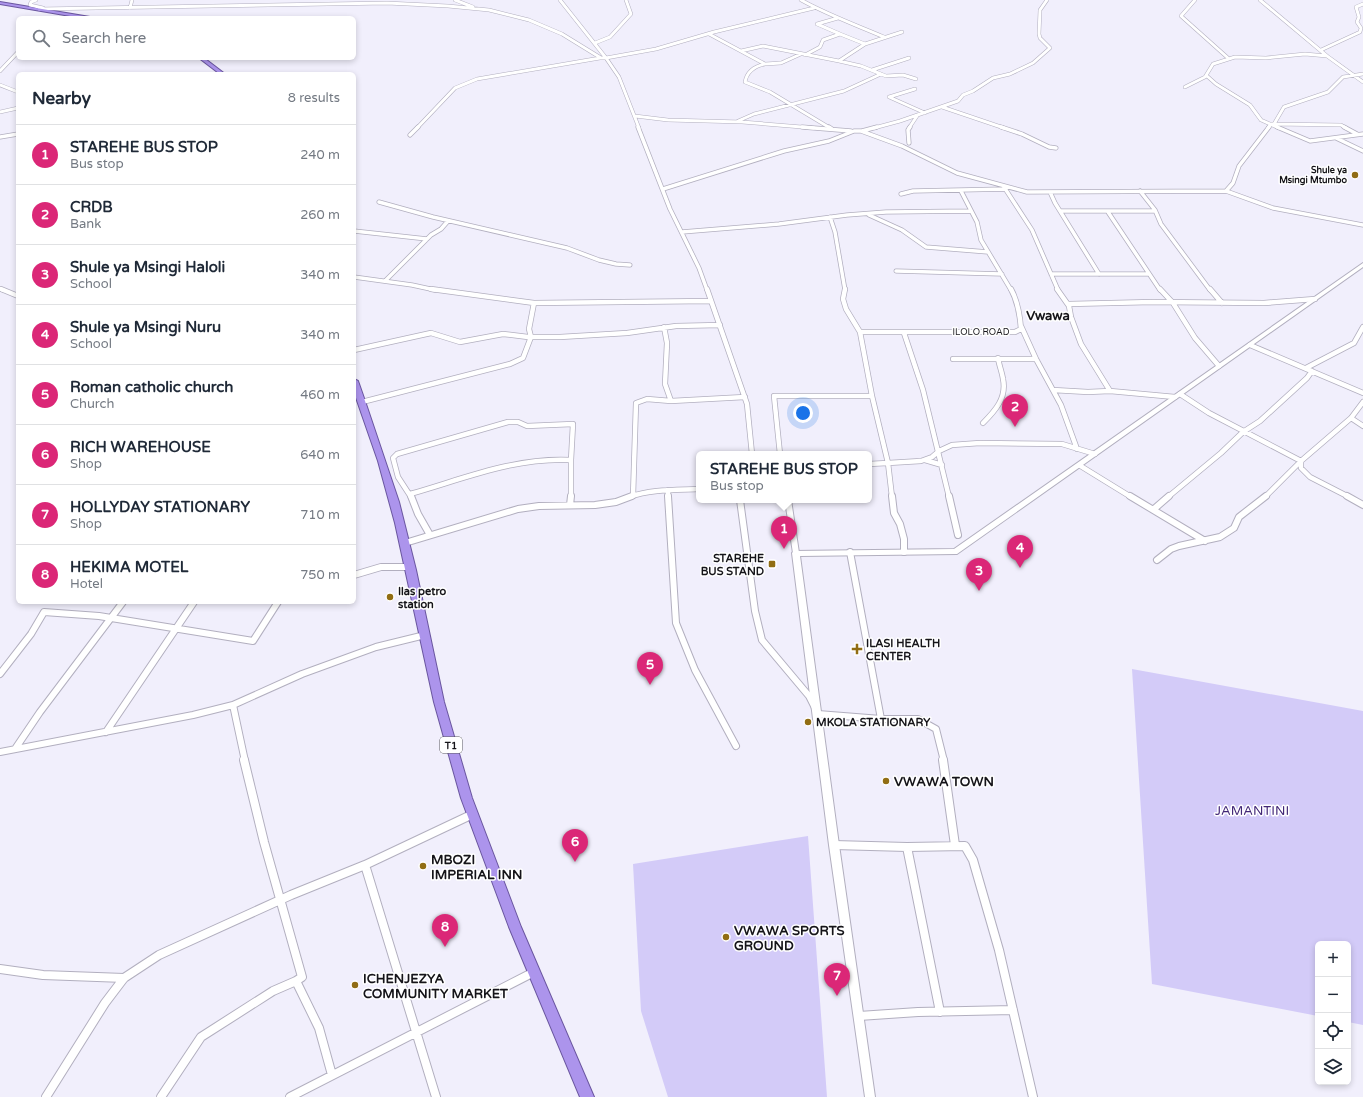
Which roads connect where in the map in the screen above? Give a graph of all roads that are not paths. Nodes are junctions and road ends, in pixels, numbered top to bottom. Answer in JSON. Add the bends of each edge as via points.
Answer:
{"nodes":[{"id":1,"x":36,"y":0,"type":"edge"},
{"id":2,"x":132,"y":0,"type":"edge"},
{"id":3,"x":429,"y":0,"type":"edge"},
{"id":4,"x":456,"y":0,"type":"edge"},
{"id":5,"x":560,"y":0,"type":"edge"},
{"id":6,"x":626,"y":0,"type":"edge"},
{"id":7,"x":801,"y":0,"type":"edge"},
{"id":8,"x":1047,"y":0,"type":"edge"},
{"id":9,"x":1196,"y":0,"type":"edge"},
{"id":10,"x":1260,"y":0,"type":"edge"},
{"id":11,"x":0,"y":3,"type":"edge"},
{"id":12,"x":418,"y":4,"type":"junction"},
{"id":13,"x":1363,"y":4,"type":"edge"},
{"id":14,"x":46,"y":8,"type":"junction"},
{"id":15,"x":130,"y":8,"type":"junction"},
{"id":16,"x":814,"y":8,"type":"junction"},
{"id":17,"x":39,"y":9,"type":"junction"},
{"id":18,"x":474,"y":9,"type":"junction"},
{"id":19,"x":79,"y":16,"type":"edge"},
{"id":20,"x":839,"y":18,"type":"junction"},
{"id":21,"x":902,"y":32,"type":"dead end"},
{"id":22,"x":1361,"y":32,"type":"edge"},
{"id":23,"x":709,"y":34,"type":"junction"},
{"id":24,"x":840,"y":34,"type":"junction"},
{"id":25,"x":884,"y":37,"type":"junction"},
{"id":26,"x":595,"y":43,"type":"junction"},
{"id":27,"x":865,"y":44,"type":"junction"},
{"id":28,"x":1321,"y":50,"type":"junction"},
{"id":29,"x":741,"y":51,"type":"junction"},
{"id":30,"x":16,"y":54,"type":"edge"},
{"id":31,"x":801,"y":54,"type":"junction"},
{"id":32,"x":806,"y":55,"type":"junction"},
{"id":33,"x":1327,"y":56,"type":"junction"},
{"id":34,"x":601,"y":58,"type":"junction"},
{"id":35,"x":606,"y":58,"type":"junction"},
{"id":36,"x":909,"y":58,"type":"dead end"},
{"id":37,"x":1228,"y":58,"type":"junction"},
{"id":38,"x":204,"y":60,"type":"edge"},
{"id":39,"x":839,"y":61,"type":"junction"},
{"id":40,"x":765,"y":64,"type":"junction"},
{"id":41,"x":872,"y":70,"type":"junction"},
{"id":42,"x":0,"y":71,"type":"edge"},
{"id":43,"x":220,"y":72,"type":"edge"},
{"id":44,"x":881,"y":74,"type":"junction"},
{"id":45,"x":1363,"y":74,"type":"edge"},
{"id":46,"x":1353,"y":75,"type":"junction"},
{"id":47,"x":1207,"y":76,"type":"junction"},
{"id":48,"x":916,"y":79,"type":"dead end"},
{"id":49,"x":1363,"y":82,"type":"edge"},
{"id":50,"x":0,"y":85,"type":"edge"},
{"id":51,"x":1186,"y":87,"type":"dead end"},
{"id":52,"x":915,"y":89,"type":"dead end"},
{"id":53,"x":16,"y":91,"type":"edge"},
{"id":54,"x":789,"y":104,"type":"junction"},
{"id":55,"x":16,"y":108,"type":"edge"},
{"id":56,"x":942,"y":108,"type":"junction"},
{"id":57,"x":0,"y":112,"type":"edge"},
{"id":58,"x":925,"y":113,"type":"junction"},
{"id":59,"x":919,"y":115,"type":"junction"},
{"id":60,"x":635,"y":116,"type":"junction"},
{"id":61,"x":738,"y":122,"type":"junction"},
{"id":62,"x":1273,"y":124,"type":"junction"},
{"id":63,"x":835,"y":131,"type":"junction"},
{"id":64,"x":854,"y":131,"type":"junction"},
{"id":65,"x":861,"y":131,"type":"junction"},
{"id":66,"x":16,"y":134,"type":"edge"},
{"id":67,"x":1357,"y":134,"type":"junction"},
{"id":68,"x":1363,"y":134,"type":"edge"},
{"id":69,"x":410,"y":135,"type":"dead end"},
{"id":70,"x":843,"y":136,"type":"junction"},
{"id":71,"x":0,"y":137,"type":"edge"},
{"id":72,"x":1336,"y":138,"type":"junction"},
{"id":73,"x":909,"y":143,"type":"dead end"},
{"id":74,"x":1056,"y":148,"type":"dead end"},
{"id":75,"x":1363,"y":151,"type":"edge"},
{"id":76,"x":1005,"y":188,"type":"junction"},
{"id":77,"x":663,"y":190,"type":"junction"},
{"id":78,"x":1140,"y":191,"type":"junction"},
{"id":79,"x":1226,"y":191,"type":"junction"},
{"id":80,"x":961,"y":192,"type":"junction"},
{"id":81,"x":1050,"y":192,"type":"junction"},
{"id":82,"x":901,"y":194,"type":"dead end"},
{"id":83,"x":379,"y":202,"type":"dead end"},
{"id":84,"x":971,"y":211,"type":"junction"},
{"id":85,"x":1062,"y":211,"type":"junction"},
{"id":86,"x":1155,"y":211,"type":"junction"},
{"id":87,"x":1108,"y":212,"type":"junction"},
{"id":88,"x":865,"y":213,"type":"junction"},
{"id":89,"x":830,"y":217,"type":"junction"},
{"id":90,"x":448,"y":221,"type":"junction"},
{"id":91,"x":1363,"y":225,"type":"edge"},
{"id":92,"x":356,"y":231,"type":"edge"},
{"id":93,"x":682,"y":232,"type":"junction"},
{"id":94,"x":427,"y":239,"type":"junction"},
{"id":95,"x":988,"y":252,"type":"junction"},
{"id":96,"x":630,"y":265,"type":"dead end"},
{"id":97,"x":1363,"y":265,"type":"edge"},
{"id":98,"x":896,"y":271,"type":"dead end"},
{"id":99,"x":1002,"y":274,"type":"junction"},
{"id":100,"x":1051,"y":274,"type":"junction"},
{"id":101,"x":1099,"y":274,"type":"junction"},
{"id":102,"x":1149,"y":274,"type":"junction"},
{"id":103,"x":356,"y":277,"type":"edge"},
{"id":104,"x":385,"y":281,"type":"junction"},
{"id":105,"x":0,"y":289,"type":"edge"},
{"id":106,"x":16,"y":295,"type":"edge"},
{"id":107,"x":1315,"y":299,"type":"junction"},
{"id":108,"x":711,"y":301,"type":"junction"},
{"id":109,"x":534,"y":303,"type":"junction"},
{"id":110,"x":1173,"y":303,"type":"junction"},
{"id":111,"x":1222,"y":303,"type":"junction"},
{"id":112,"x":1068,"y":304,"type":"junction"},
{"id":113,"x":720,"y":325,"type":"junction"},
{"id":114,"x":1021,"y":326,"type":"junction"},
{"id":115,"x":664,"y":327,"type":"junction"},
{"id":116,"x":1363,"y":327,"type":"edge"},
{"id":117,"x":860,"y":332,"type":"junction"},
{"id":118,"x":904,"y":333,"type":"junction"},
{"id":119,"x":531,"y":337,"type":"junction"},
{"id":120,"x":1250,"y":345,"type":"junction"},
{"id":121,"x":356,"y":350,"type":"edge"},
{"id":122,"x":998,"y":358,"type":"junction"},
{"id":123,"x":1036,"y":358,"type":"junction"},
{"id":124,"x":953,"y":359,"type":"dead end"},
{"id":125,"x":1219,"y":366,"type":"junction"},
{"id":126,"x":1306,"y":368,"type":"junction"},
{"id":127,"x":1312,"y":371,"type":"junction"},
{"id":128,"x":356,"y":387,"type":"edge"},
{"id":129,"x":1053,"y":390,"type":"junction"},
{"id":130,"x":1110,"y":391,"type":"junction"},
{"id":131,"x":1363,"y":393,"type":"edge"},
{"id":132,"x":872,"y":396,"type":"junction"},
{"id":133,"x":1177,"y":396,"type":"junction"},
{"id":134,"x":745,"y":398,"type":"junction"},
{"id":135,"x":671,"y":401,"type":"junction"},
{"id":136,"x":362,"y":402,"type":"junction"},
{"id":137,"x":1363,"y":402,"type":"edge"},
{"id":138,"x":1351,"y":418,"type":"junction"},
{"id":139,"x":983,"y":423,"type":"dead end"},
{"id":140,"x":1363,"y":426,"type":"edge"},
{"id":141,"x":1243,"y":432,"type":"junction"},
{"id":142,"x":1077,"y":449,"type":"junction"},
{"id":143,"x":752,"y":451,"type":"edge"},
{"id":144,"x":780,"y":451,"type":"edge"},
{"id":145,"x":939,"y":451,"type":"junction"},
{"id":146,"x":1095,"y":454,"type":"junction"},
{"id":147,"x":571,"y":460,"type":"junction"},
{"id":148,"x":924,"y":460,"type":"junction"},
{"id":149,"x":1301,"y":461,"type":"junction"},
{"id":150,"x":888,"y":463,"type":"junction"},
{"id":151,"x":872,"y":464,"type":"edge"},
{"id":152,"x":942,"y":464,"type":"junction"},
{"id":153,"x":1079,"y":465,"type":"junction"},
{"id":154,"x":696,"y":489,"type":"edge"},
{"id":155,"x":668,"y":490,"type":"junction"},
{"id":156,"x":410,"y":494,"type":"junction"},
{"id":157,"x":633,"y":496,"type":"junction"},
{"id":158,"x":740,"y":503,"type":"edge"},
{"id":159,"x":788,"y":503,"type":"edge"},
{"id":160,"x":570,"y":505,"type":"junction"},
{"id":161,"x":1363,"y":505,"type":"edge"},
{"id":162,"x":1154,"y":509,"type":"junction"},
{"id":163,"x":430,"y":535,"type":"junction"},
{"id":164,"x":958,"y":535,"type":"dead end"},
{"id":165,"x":1205,"y":541,"type":"junction"},
{"id":166,"x":405,"y":543,"type":"junction"},
{"id":167,"x":850,"y":552,"type":"junction"},
{"id":168,"x":904,"y":552,"type":"junction"},
{"id":169,"x":796,"y":553,"type":"junction"},
{"id":170,"x":1157,"y":560,"type":"dead end"},
{"id":171,"x":410,"y":567,"type":"junction"},
{"id":172,"x":356,"y":574,"type":"edge"},
{"id":173,"x":122,"y":604,"type":"edge"},
{"id":174,"x":193,"y":604,"type":"edge"},
{"id":175,"x":277,"y":604,"type":"edge"},
{"id":176,"x":112,"y":618,"type":"junction"},
{"id":177,"x":176,"y":629,"type":"junction"},
{"id":178,"x":424,"y":635,"type":"junction"},
{"id":179,"x":0,"y":674,"type":"edge"},
{"id":180,"x":233,"y":705,"type":"junction"},
{"id":181,"x":818,"y":714,"type":"junction"},
{"id":182,"x":881,"y":719,"type":"junction"},
{"id":183,"x":106,"y":732,"type":"junction"},
{"id":184,"x":736,"y":746,"type":"dead end"},
{"id":185,"x":15,"y":749,"type":"junction"},
{"id":186,"x":0,"y":752,"type":"edge"},
{"id":187,"x":473,"y":814,"type":"junction"},
{"id":188,"x":834,"y":845,"type":"junction"},
{"id":189,"x":955,"y":845,"type":"junction"},
{"id":190,"x":907,"y":847,"type":"junction"},
{"id":191,"x":364,"y":865,"type":"junction"},
{"id":192,"x":279,"y":901,"type":"junction"},
{"id":193,"x":0,"y":969,"type":"edge"},
{"id":194,"x":534,"y":972,"type":"junction"},
{"id":195,"x":124,"y":978,"type":"junction"},
{"id":196,"x":296,"y":981,"type":"junction"},
{"id":197,"x":1013,"y":1010,"type":"junction"},
{"id":198,"x":940,"y":1012,"type":"junction"},
{"id":199,"x":859,"y":1016,"type":"junction"},
{"id":200,"x":416,"y":1033,"type":"junction"},
{"id":201,"x":332,"y":1075,"type":"junction"},
{"id":202,"x":46,"y":1097,"type":"edge"},
{"id":203,"x":161,"y":1097,"type":"edge"},
{"id":204,"x":290,"y":1097,"type":"edge"},
{"id":205,"x":436,"y":1097,"type":"edge"},
{"id":206,"x":587,"y":1097,"type":"edge"},
{"id":207,"x":870,"y":1097,"type":"edge"},
{"id":208,"x":1033,"y":1097,"type":"edge"}],
"edges":[{"from":1,"to":14,"type":"street","via":[[31,2],[30,6]]},
{"from":2,"to":15,"type":"street"},
{"from":3,"to":12,"type":"street"},
{"from":4,"to":18,"type":"street"},
{"from":5,"to":26,"type":"street"},
{"from":6,"to":26,"type":"street","via":[[630,15],[610,37]]},
{"from":7,"to":16,"type":"street"},
{"from":8,"to":56,"type":"street","via":[[1040,10],[1039,34],[1050,48],[1033,63],[1010,74],[993,78],[958,101]]},
{"from":9,"to":37,"type":"street","via":[[1181,16]]},
{"from":10,"to":28,"type":"street"},
{"from":11,"to":17,"type":"highway"},
{"from":12,"to":15,"type":"street"},
{"from":12,"to":18,"type":"street"},
{"from":13,"to":22,"type":"street","via":[[1356,7]]},
{"from":14,"to":15,"type":"street"},
{"from":14,"to":17,"type":"street"},
{"from":16,"to":20,"type":"street"},
{"from":16,"to":23,"type":"street"},
{"from":17,"to":19,"type":"highway"},
{"from":18,"to":34,"type":"street","via":[[520,18],[548,27]]},
{"from":20,"to":24,"type":"street","via":[[817,24]]},
{"from":20,"to":25,"type":"street"},
{"from":21,"to":25,"type":"street"},
{"from":22,"to":28,"type":"street"},
{"from":23,"to":29,"type":"street"},
{"from":23,"to":35,"type":"street","via":[[664,47]]},
{"from":24,"to":27,"type":"street"},
{"from":24,"to":32,"type":"street","via":[[823,40],[820,47]]},
{"from":25,"to":27,"type":"street"},
{"from":26,"to":35,"type":"street"},
{"from":27,"to":39,"type":"street"},
{"from":28,"to":33,"type":"street"},
{"from":29,"to":31,"type":"street","via":[[763,46]]},
{"from":29,"to":40,"type":"street"},
{"from":30,"to":42,"type":"street"},
{"from":31,"to":32,"type":"street"},
{"from":31,"to":40,"type":"street","via":[[781,62]]},
{"from":32,"to":39,"type":"street"},
{"from":33,"to":37,"type":"street","via":[[1305,54]]},
{"from":33,"to":46,"type":"street"},
{"from":34,"to":35,"type":"street"},
{"from":34,"to":69,"type":"street","via":[[477,79],[455,88]]},
{"from":35,"to":60,"type":"street","via":[[619,77]]},
{"from":36,"to":41,"type":"street"},
{"from":37,"to":47,"type":"street","via":[[1213,64]]},
{"from":38,"to":43,"type":"highway"},
{"from":39,"to":41,"type":"street"},
{"from":40,"to":54,"type":"street","via":[[752,68],[745,81]]},
{"from":41,"to":44,"type":"street"},
{"from":44,"to":48,"type":"street","via":[[903,75]]},
{"from":44,"to":54,"type":"street","via":[[844,91]]},
{"from":45,"to":46,"type":"street"},
{"from":46,"to":49,"type":"street"},
{"from":46,"to":62,"type":"street","via":[[1343,77],[1328,92],[1290,104]]},
{"from":47,"to":51,"type":"street"},
{"from":47,"to":62,"type":"street","via":[[1252,106],[1261,120]]},
{"from":50,"to":53,"type":"street"},
{"from":52,"to":58,"type":"street","via":[[889,97]]},
{"from":54,"to":61,"type":"street","via":[[754,114]]},
{"from":54,"to":63,"type":"street"},
{"from":55,"to":57,"type":"street"},
{"from":56,"to":58,"type":"street"},
{"from":56,"to":74,"type":"street"},
{"from":58,"to":59,"type":"street"},
{"from":59,"to":65,"type":"street"},
{"from":59,"to":73,"type":"street","via":[[908,130]]},
{"from":60,"to":61,"type":"street","via":[[668,120]]},
{"from":60,"to":77,"type":"street"},
{"from":61,"to":63,"type":"street"},
{"from":62,"to":67,"type":"street","via":[[1341,125]]},
{"from":62,"to":72,"type":"street","via":[[1310,141]]},
{"from":62,"to":79,"type":"street","via":[[1239,166],[1233,184]]},
{"from":63,"to":64,"type":"street"},
{"from":63,"to":70,"type":"street"},
{"from":64,"to":65,"type":"street"},
{"from":64,"to":70,"type":"street"},
{"from":65,"to":76,"type":"street","via":[[902,146],[957,172]]},
{"from":66,"to":71,"type":"street"},
{"from":67,"to":68,"type":"street"},
{"from":67,"to":72,"type":"street"},
{"from":70,"to":77,"type":"street","via":[[784,151]]},
{"from":72,"to":75,"type":"street"},
{"from":76,"to":80,"type":"street"},
{"from":76,"to":81,"type":"street","via":[[1027,192]]},
{"from":76,"to":100,"type":"street","via":[[1032,230]]},
{"from":77,"to":93,"type":"street"},
{"from":78,"to":79,"type":"street"},
{"from":78,"to":81,"type":"street"},
{"from":78,"to":86,"type":"street"},
{"from":79,"to":91,"type":"street","via":[[1273,208]]},
{"from":80,"to":82,"type":"street","via":[[913,191]]},
{"from":80,"to":84,"type":"street","name":"ILOLO ROAD"},
{"from":81,"to":85,"type":"street","via":[[1054,203]]},
{"from":83,"to":90,"type":"street"},
{"from":84,"to":88,"type":"street"},
{"from":84,"to":95,"type":"street","name":"ILOLO ROAD"},
{"from":85,"to":87,"type":"street"},
{"from":85,"to":101,"type":"street"},
{"from":86,"to":87,"type":"street"},
{"from":86,"to":111,"type":"street","via":[[1161,224]]},
{"from":87,"to":102,"type":"street"},
{"from":88,"to":89,"type":"street"},
{"from":88,"to":95,"type":"street","via":[[902,230],[926,247]]},
{"from":89,"to":93,"type":"street"},
{"from":89,"to":117,"type":"street","via":[[845,291],[843,299]]},
{"from":90,"to":94,"type":"street","via":[[442,229]]},
{"from":90,"to":96,"type":"street","via":[[567,248],[599,260]]},
{"from":92,"to":94,"type":"street"},
{"from":93,"to":108,"type":"street"},
{"from":94,"to":104,"type":"street"},
{"from":95,"to":99,"type":"street","name":"ILOLO ROAD"},
{"from":97,"to":107,"type":"street"},
{"from":98,"to":99,"type":"street"},
{"from":99,"to":114,"type":"street","name":"ILOLO ROAD","via":[[1015,295],[1020,310]]},
{"from":100,"to":101,"type":"street"},
{"from":100,"to":112,"type":"street","via":[[1057,289]]},
{"from":101,"to":102,"type":"street"},
{"from":102,"to":110,"type":"street"},
{"from":103,"to":104,"type":"street"},
{"from":104,"to":109,"type":"street","via":[[438,291]]},
{"from":105,"to":106,"type":"street"},
{"from":107,"to":111,"type":"street"},
{"from":107,"to":120,"type":"street"},
{"from":108,"to":109,"type":"street"},
{"from":108,"to":113,"type":"street"},
{"from":109,"to":119,"type":"street","via":[[529,329]]},
{"from":110,"to":111,"type":"street"},
{"from":110,"to":112,"type":"street"},
{"from":110,"to":125,"type":"street","via":[[1199,343]]},
{"from":112,"to":130,"type":"street","via":[[1081,344]]},
{"from":113,"to":115,"type":"street"},
{"from":113,"to":134,"type":"street"},
{"from":114,"to":118,"type":"street","name":"ILOLO ROAD","via":[[1021,329],[1015,332]]},
{"from":114,"to":123,"type":"street"},
{"from":115,"to":119,"type":"street","via":[[627,333]]},
{"from":115,"to":135,"type":"street","via":[[667,343],[665,384]]},
{"from":116,"to":126,"type":"street","via":[[1354,343]]},
{"from":117,"to":118,"type":"street","name":"ILOLO ROAD"},
{"from":117,"to":132,"type":"street"},
{"from":118,"to":145,"type":"street","via":[[923,390]]},
{"from":119,"to":121,"type":"street","via":[[503,334],[460,342],[431,333]]},
{"from":119,"to":136,"type":"street","via":[[523,358],[510,364]]},
{"from":120,"to":125,"type":"street"},
{"from":120,"to":126,"type":"street","via":[[1266,354]]},
{"from":122,"to":123,"type":"street"},
{"from":122,"to":124,"type":"street"},
{"from":122,"to":139,"type":"street","via":[[1004,383],[1003,395],[997,407]]},
{"from":123,"to":129,"type":"street"},
{"from":125,"to":133,"type":"street"},
{"from":126,"to":127,"type":"street"},
{"from":127,"to":131,"type":"street"},
{"from":127,"to":141,"type":"street","via":[[1260,420]]},
{"from":128,"to":136,"type":"highway","number":"T1"},
{"from":129,"to":130,"type":"street"},
{"from":129,"to":142,"type":"street"},
{"from":130,"to":133,"type":"street"},
{"from":132,"to":144,"type":"street","via":[[774,396]]},
{"from":132,"to":150,"type":"street"},
{"from":133,"to":141,"type":"street"},
{"from":133,"to":146,"type":"street"},
{"from":134,"to":135,"type":"street"},
{"from":134,"to":143,"type":"street"},
{"from":135,"to":157,"type":"street","via":[[647,399],[636,403]]},
{"from":136,"to":166,"type":"highway","number":"T1","via":[[377,444]]},
{"from":137,"to":138,"type":"street"},
{"from":138,"to":140,"type":"street"},
{"from":138,"to":149,"type":"street"},
{"from":141,"to":149,"type":"street"},
{"from":141,"to":162,"type":"street"},
{"from":142,"to":145,"type":"street","via":[[1062,444],[980,443],[952,445]]},
{"from":142,"to":146,"type":"street"},
{"from":145,"to":148,"type":"street"},
{"from":145,"to":152,"type":"street"},
{"from":146,"to":153,"type":"street"},
{"from":147,"to":156,"type":"street","via":[[550,458],[512,464]]},
{"from":147,"to":156,"type":"street","via":[[573,424],[527,426],[518,422],[508,422],[397,454],[393,458],[398,477]]},
{"from":147,"to":160,"type":"street"},
{"from":148,"to":150,"type":"street"},
{"from":148,"to":152,"type":"street"},
{"from":149,"to":161,"type":"street","via":[[1301,468],[1310,477]]},
{"from":149,"to":165,"type":"street","via":[[1277,487],[1239,517],[1234,528],[1220,537]]},
{"from":150,"to":151,"type":"street"},
{"from":150,"to":168,"type":"street","via":[[894,513],[904,539]]},
{"from":152,"to":164,"type":"street"},
{"from":153,"to":162,"type":"street"},
{"from":153,"to":168,"type":"street","via":[[955,552]]},
{"from":154,"to":155,"type":"street"},
{"from":155,"to":157,"type":"street"},
{"from":155,"to":184,"type":"street","via":[[676,623],[681,640]]},
{"from":156,"to":163,"type":"street"},
{"from":157,"to":160,"type":"street","via":[[595,505]]},
{"from":158,"to":181,"type":"street","via":[[755,611],[762,640],[809,696]]},
{"from":159,"to":169,"type":"street"},
{"from":160,"to":163,"type":"street","via":[[518,509]]},
{"from":162,"to":165,"type":"street"},
{"from":163,"to":166,"type":"street"},
{"from":165,"to":170,"type":"street","via":[[1171,549]]},
{"from":166,"to":171,"type":"highway","number":"T1"},
{"from":167,"to":168,"type":"street"},
{"from":167,"to":169,"type":"street"},
{"from":167,"to":182,"type":"street"},
{"from":169,"to":181,"type":"street"},
{"from":171,"to":172,"type":"street","via":[[381,567]]},
{"from":171,"to":178,"type":"highway","number":"T1"},
{"from":173,"to":176,"type":"street"},
{"from":174,"to":177,"type":"street"},
{"from":175,"to":177,"type":"street","via":[[253,641]]},
{"from":176,"to":177,"type":"street"},
{"from":176,"to":179,"type":"street","via":[[44,612],[31,634]]},
{"from":176,"to":185,"type":"street"},
{"from":177,"to":183,"type":"street"},
{"from":178,"to":180,"type":"street","via":[[376,647],[302,674]]},
{"from":178,"to":187,"type":"highway","number":"T1","via":[[453,754]]},
{"from":180,"to":183,"type":"street","via":[[193,716]]},
{"from":180,"to":192,"type":"street","via":[[240,728],[252,799]]},
{"from":181,"to":182,"type":"street"},
{"from":181,"to":188,"type":"street"},
{"from":182,"to":189,"type":"street","via":[[918,719],[936,730],[949,785]]},
{"from":183,"to":185,"type":"street"},
{"from":185,"to":186,"type":"street"},
{"from":187,"to":191,"type":"street"},
{"from":187,"to":194,"type":"highway","number":"T1","via":[[494,878]]},
{"from":188,"to":190,"type":"street"},
{"from":188,"to":199,"type":"street"},
{"from":189,"to":190,"type":"street"},
{"from":189,"to":197,"type":"street","via":[[965,846],[973,860]]},
{"from":190,"to":198,"type":"street"},
{"from":191,"to":192,"type":"street"},
{"from":191,"to":200,"type":"street"},
{"from":192,"to":195,"type":"street","via":[[159,955]]},
{"from":192,"to":196,"type":"street","via":[[302,977]]},
{"from":193,"to":195,"type":"street","via":[[43,976]]},
{"from":194,"to":200,"type":"street"},
{"from":194,"to":206,"type":"highway","number":"T1"},
{"from":195,"to":202,"type":"street","via":[[105,1003]]},
{"from":196,"to":201,"type":"street","via":[[319,1028]]},
{"from":196,"to":203,"type":"street","via":[[273,991],[201,1037]]},
{"from":197,"to":198,"type":"street"},
{"from":197,"to":208,"type":"street"},
{"from":198,"to":199,"type":"street"},
{"from":199,"to":207,"type":"street"},
{"from":200,"to":201,"type":"street"},
{"from":200,"to":205,"type":"street"},
{"from":201,"to":204,"type":"street"}]}
